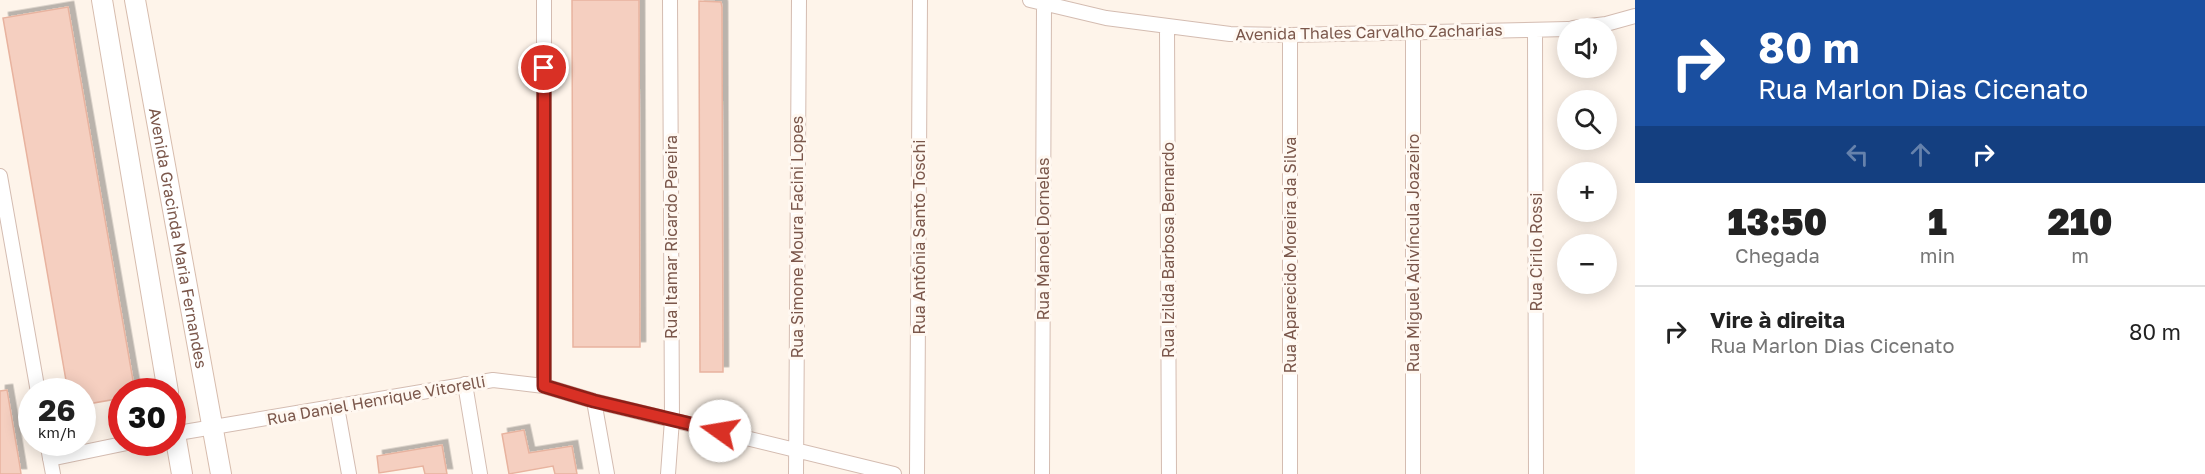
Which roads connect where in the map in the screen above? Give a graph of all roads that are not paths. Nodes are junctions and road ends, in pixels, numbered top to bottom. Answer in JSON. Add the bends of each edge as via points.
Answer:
{"nodes":[{"id":1,"x":102,"y":0,"type":"edge"},
{"id":2,"x":135,"y":0,"type":"edge"},
{"id":3,"x":544,"y":0,"type":"edge"},
{"id":4,"x":670,"y":0,"type":"edge"},
{"id":5,"x":799,"y":0,"type":"edge"},
{"id":6,"x":920,"y":0,"type":"edge"},
{"id":7,"x":1030,"y":0,"type":"edge"},
{"id":8,"x":1044,"y":4,"type":"junction"},
{"id":9,"x":1635,"y":16,"type":"edge"},
{"id":10,"x":1617,"y":21,"type":"edge"},
{"id":11,"x":1167,"y":27,"type":"junction"},
{"id":12,"x":1557,"y":29,"type":"edge"},
{"id":13,"x":1535,"y":30,"type":"junction"},
{"id":14,"x":1413,"y":32,"type":"junction"},
{"id":15,"x":1290,"y":35,"type":"junction"},
{"id":16,"x":0,"y":176,"type":"edge"},
{"id":17,"x":36,"y":378,"type":"edge"},
{"id":18,"x":166,"y":378,"type":"edge"},
{"id":19,"x":465,"y":384,"type":"junction"},
{"id":20,"x":544,"y":386,"type":"junction"},
{"id":21,"x":594,"y":401,"type":"junction"},
{"id":22,"x":337,"y":407,"type":"junction"},
{"id":23,"x":672,"y":420,"type":"junction"},
{"id":24,"x":213,"y":427,"type":"junction"},
{"id":25,"x":186,"y":428,"type":"edge"},
{"id":26,"x":108,"y":447,"type":"edge"},
{"id":27,"x":795,"y":451,"type":"junction"},
{"id":28,"x":49,"y":456,"type":"edge"},
{"id":29,"x":178,"y":456,"type":"edge"},
{"id":30,"x":50,"y":459,"type":"junction"},
{"id":31,"x":53,"y":474,"type":"edge"},
{"id":32,"x":182,"y":474,"type":"edge"},
{"id":33,"x":222,"y":474,"type":"edge"},
{"id":34,"x":349,"y":474,"type":"edge"},
{"id":35,"x":480,"y":474,"type":"edge"},
{"id":36,"x":607,"y":474,"type":"edge"},
{"id":37,"x":668,"y":474,"type":"edge"},
{"id":38,"x":796,"y":474,"type":"edge"},
{"id":39,"x":894,"y":474,"type":"edge"},
{"id":40,"x":917,"y":474,"type":"edge"},
{"id":41,"x":1042,"y":474,"type":"edge"},
{"id":42,"x":1169,"y":474,"type":"edge"},
{"id":43,"x":1290,"y":474,"type":"edge"},
{"id":44,"x":1413,"y":474,"type":"edge"},
{"id":45,"x":1536,"y":474,"type":"edge"}],
"edges":[{"from":1,"to":18,"type":"street"},
{"from":2,"to":24,"type":"street","name":"Avenida Gracinda Maria Fernandes"},
{"from":3,"to":20,"type":"street"},
{"from":4,"to":23,"type":"street","name":"Rua Itamar Ricardo Pereira"},
{"from":5,"to":27,"type":"street","name":"Rua Simone Moura Facini Lopes"},
{"from":6,"to":40,"type":"street","name":"Rua Antônia Santo Toschi"},
{"from":7,"to":8,"type":"street","name":"Avenida Thales Carvalho Zacharias"},
{"from":8,"to":11,"type":"street","name":"Avenida Thales Carvalho Zacharias"},
{"from":8,"to":41,"type":"street","name":"Rua Manoel Dornelas"},
{"from":9,"to":10,"type":"street"},
{"from":11,"to":15,"type":"street","name":"Avenida Thales Carvalho Zacharias"},
{"from":11,"to":42,"type":"street","name":"Rua Izilda Barbosa Bernardo"},
{"from":12,"to":13,"type":"street","name":"Avenida Thales Carvalho Zacharias"},
{"from":13,"to":14,"type":"street","name":"Avenida Thales Carvalho Zacharias"},
{"from":13,"to":45,"type":"street","name":"Rua Cirilo Rossi"},
{"from":14,"to":15,"type":"street","name":"Avenida Thales Carvalho Zacharias"},
{"from":14,"to":44,"type":"street","name":"Rua Miguel Adivíncula Joazeiro"},
{"from":15,"to":43,"type":"street","name":"Rua Aparecido Moreira da Silva"},
{"from":16,"to":17,"type":"street"},
{"from":19,"to":20,"type":"street","name":"Rua Daniel Henrique Vitorelli","via":[[493,380]]},
{"from":19,"to":22,"type":"street","name":"Rua Daniel Henrique Vitorelli"},
{"from":19,"to":35,"type":"street"},
{"from":20,"to":21,"type":"street","name":"Rua Daniel Henrique Vitorelli"},
{"from":21,"to":23,"type":"street","name":"Rua Daniel Henrique Vitorelli"},
{"from":21,"to":36,"type":"street"},
{"from":22,"to":24,"type":"street","name":"Rua Daniel Henrique Vitorelli"},
{"from":22,"to":34,"type":"street"},
{"from":23,"to":27,"type":"street","name":"Rua Daniel Henrique Vitorelli"},
{"from":23,"to":37,"type":"street","name":"Rua Itamar Ricardo Pereira"},
{"from":24,"to":25,"type":"street","name":"Rua Daniel Henrique Vitorelli"},
{"from":24,"to":33,"type":"street","name":"Avenida Gracinda Maria Fernandes"},
{"from":26,"to":30,"type":"street"},
{"from":27,"to":38,"type":"street","name":"Rua Simone Moura Facini Lopes"},
{"from":27,"to":39,"type":"street","name":"Rua Daniel Henrique Vitorelli"},
{"from":28,"to":30,"type":"street"},
{"from":29,"to":32,"type":"street"},
{"from":30,"to":31,"type":"street"}]}
